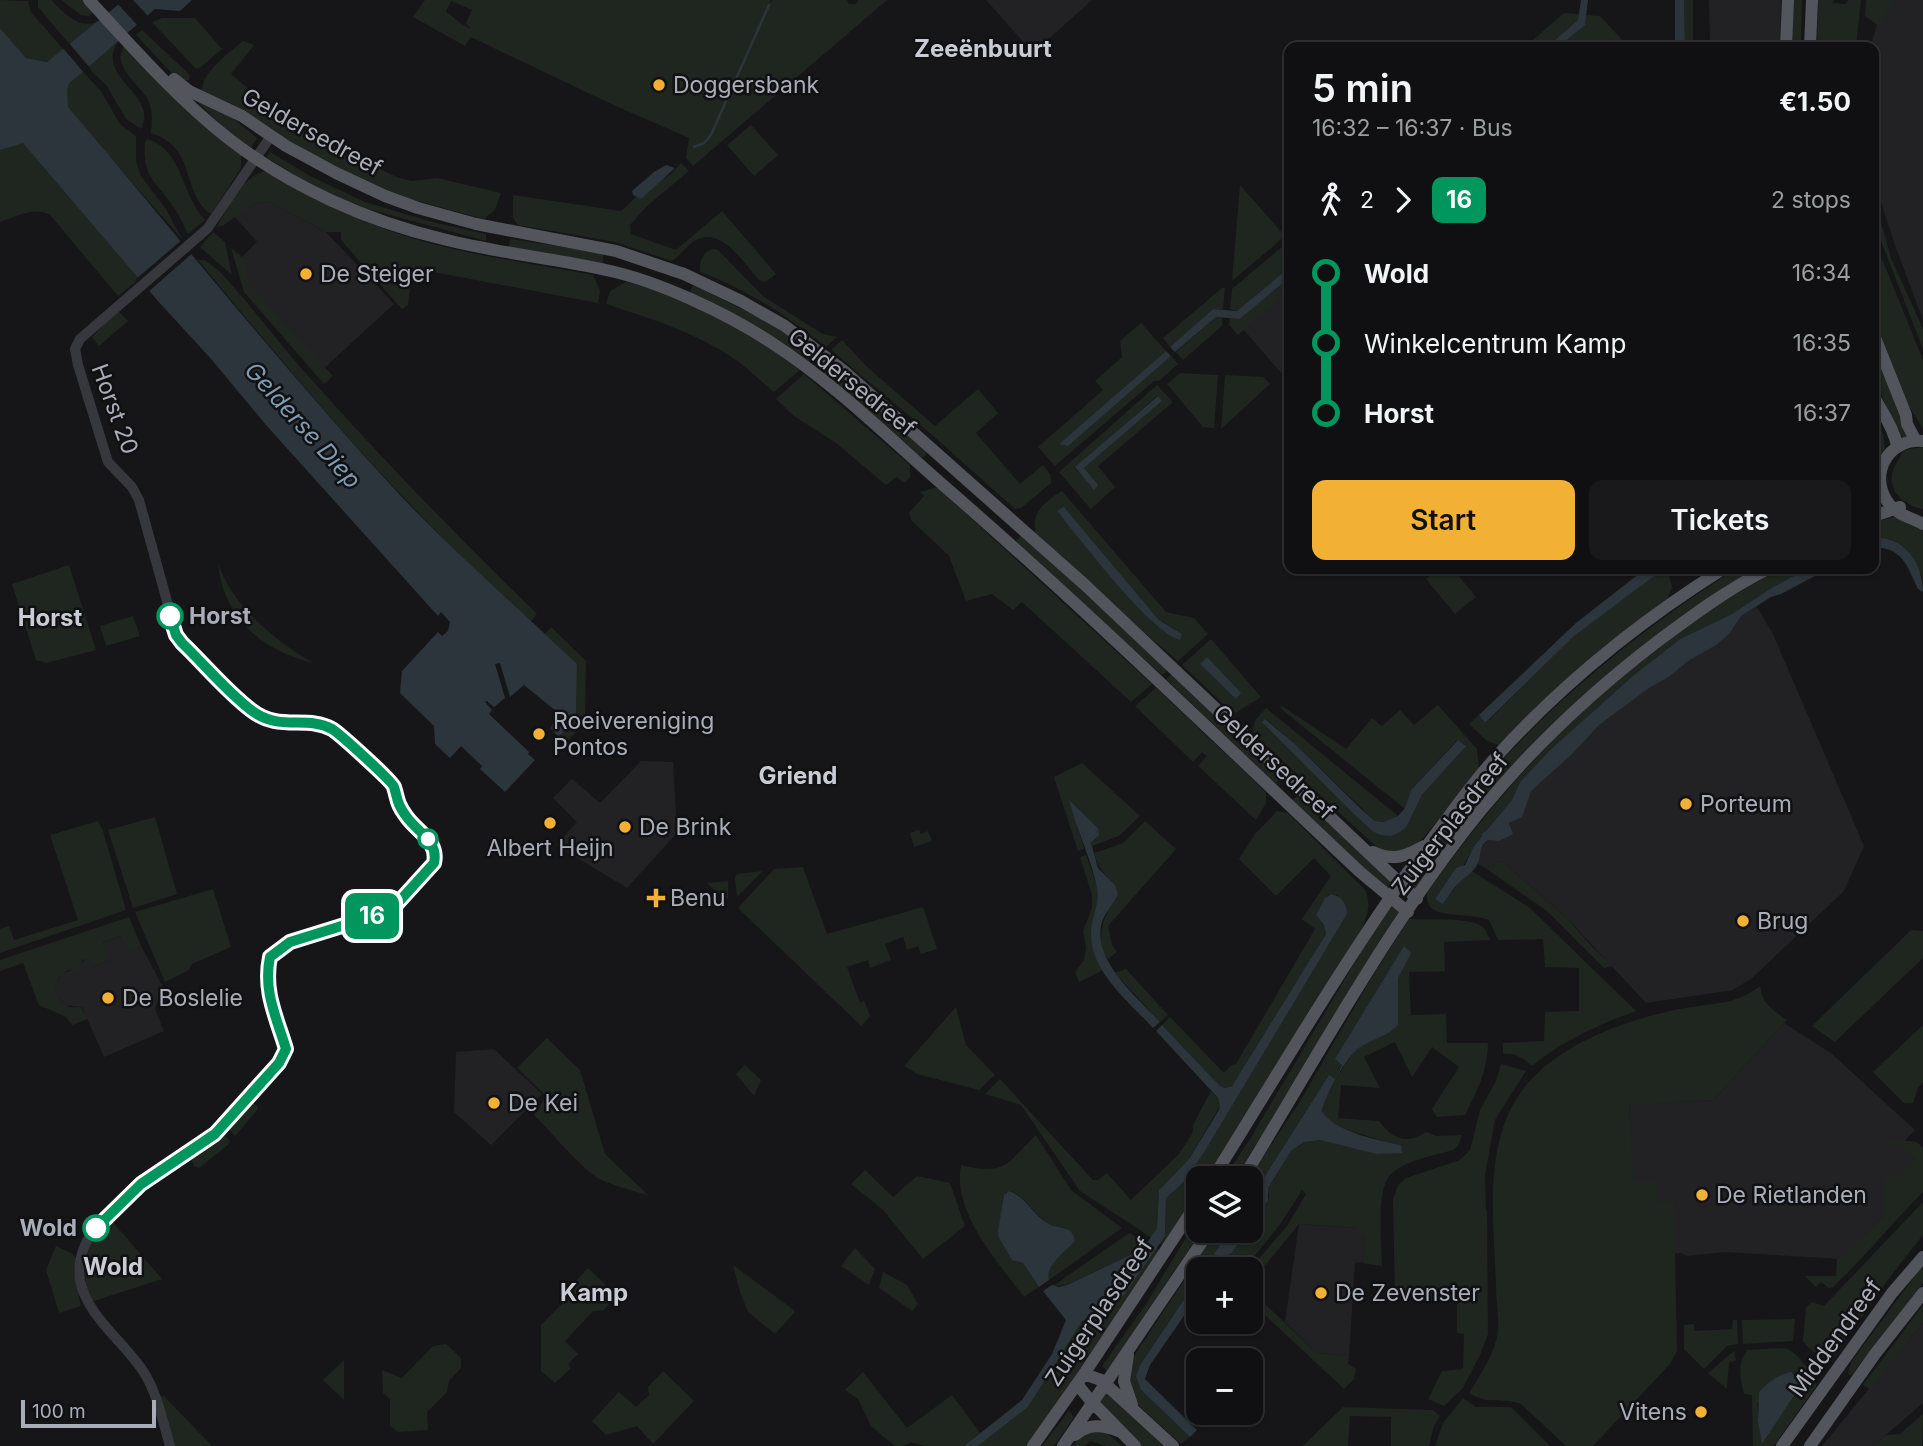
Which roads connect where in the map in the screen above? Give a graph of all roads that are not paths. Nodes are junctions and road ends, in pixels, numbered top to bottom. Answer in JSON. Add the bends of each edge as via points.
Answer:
{"nodes":[{"id":1,"x":1787,"y":0,"type":"edge"},
{"id":2,"x":1812,"y":0,"type":"edge"},
{"id":3,"x":95,"y":2,"type":"edge"},
{"id":4,"x":1786,"y":42,"type":"edge"},
{"id":5,"x":1810,"y":42,"type":"edge"},
{"id":6,"x":136,"y":45,"type":"junction"},
{"id":7,"x":271,"y":136,"type":"junction"},
{"id":8,"x":256,"y":158,"type":"junction"},
{"id":9,"x":1879,"y":348,"type":"edge"},
{"id":10,"x":1879,"y":408,"type":"edge"},
{"id":11,"x":1921,"y":437,"type":"edge"},
{"id":12,"x":1894,"y":448,"type":"junction"},
{"id":13,"x":1879,"y":475,"type":"edge"},
{"id":14,"x":1879,"y":485,"type":"edge"},
{"id":15,"x":1897,"y":508,"type":"junction"},
{"id":16,"x":1879,"y":514,"type":"edge"},
{"id":17,"x":1923,"y":516,"type":"edge"},
{"id":18,"x":1923,"y":524,"type":"edge"},
{"id":19,"x":1716,"y":574,"type":"edge"},
{"id":20,"x":1759,"y":574,"type":"edge"},
{"id":21,"x":1360,"y":843,"type":"junction"},
{"id":22,"x":1428,"y":845,"type":"junction"},
{"id":23,"x":1360,"y":872,"type":"junction"},
{"id":24,"x":1400,"y":883,"type":"junction"},
{"id":25,"x":1390,"y":897,"type":"junction"},
{"id":26,"x":1417,"y":899,"type":"junction"},
{"id":27,"x":1408,"y":912,"type":"junction"},
{"id":28,"x":1369,"y":928,"type":"junction"},
{"id":29,"x":1220,"y":1166,"type":"edge"},
{"id":30,"x":1250,"y":1166,"type":"edge"},
{"id":31,"x":1186,"y":1220,"type":"edge"},
{"id":32,"x":1201,"y":1243,"type":"edge"},
{"id":33,"x":1923,"y":1257,"type":"edge"},
{"id":34,"x":1923,"y":1293,"type":"edge"},
{"id":35,"x":1128,"y":1352,"type":"junction"},
{"id":36,"x":1081,"y":1379,"type":"junction"},
{"id":37,"x":1105,"y":1383,"type":"junction"},
{"id":38,"x":1092,"y":1403,"type":"junction"},
{"id":39,"x":1133,"y":1408,"type":"junction"},
{"id":40,"x":1119,"y":1431,"type":"junction"},
{"id":41,"x":1065,"y":1442,"type":"edge"},
{"id":42,"x":170,"y":1446,"type":"edge"},
{"id":43,"x":1033,"y":1446,"type":"edge"},
{"id":44,"x":1135,"y":1446,"type":"edge"},
{"id":45,"x":1173,"y":1446,"type":"edge"},
{"id":46,"x":1782,"y":1446,"type":"edge"},
{"id":47,"x":1811,"y":1446,"type":"edge"}],
"edges":[{"from":1,"to":4,"type":"main road"},
{"from":2,"to":5,"type":"main road"},
{"from":3,"to":6,"type":"main road","name":"Geldersedreef"},
{"from":6,"to":7,"type":"main road","name":"Geldersedreef","via":[[189,92],[242,116]]},
{"from":6,"to":8,"type":"main road","name":"Geldersedreef","via":[[183,99]]},
{"from":7,"to":8,"type":"street","name":"Horst 20"},
{"from":7,"to":21,"type":"main road","name":"Geldersedreef","via":[[335,173],[418,208],[616,251],[684,274],[785,326],[1018,524]]},
{"from":8,"to":23,"type":"main road","name":"Geldersedreef","via":[[326,198],[410,230],[611,271],[677,294],[772,343],[986,522]]},
{"from":8,"to":42,"type":"street","name":"Horst 20","via":[[201,234],[80,339],[75,349],[83,383],[108,462],[139,500],[176,635],[252,711],[277,722],[317,723],[334,730],[394,785],[396,801],[436,854],[434,863],[395,906],[290,942],[270,957],[268,992],[286,1049],[279,1063],[215,1134],[141,1184],[114,1209],[81,1252],[80,1281],[92,1308],[145,1373]]},
{"from":9,"to":11,"type":"main road","via":[[1907,424]]},
{"from":10,"to":12,"type":"main road","via":[[1891,427]]},
{"from":11,"to":12,"type":"main road"},
{"from":12,"to":13,"type":"main road"},
{"from":12,"to":15,"type":"main road","via":[[1886,478]]},
{"from":14,"to":15,"type":"main road"},
{"from":15,"to":16,"type":"main road"},
{"from":15,"to":17,"type":"main road"},
{"from":15,"to":18,"type":"main road"},
{"from":19,"to":22,"type":"main road","name":"Zuigerplasdreef","via":[[1651,617],[1567,686],[1495,758]]},
{"from":20,"to":26,"type":"main road","name":"Zuigerplasdreef","via":[[1703,607],[1651,647],[1548,737],[1482,810]]},
{"from":21,"to":22,"type":"main road","via":[[1379,855],[1396,858]]},
{"from":21,"to":24,"type":"main road","name":"Geldersedreef"},
{"from":22,"to":24,"type":"main road","name":"Zuigerplasdreef"},
{"from":23,"to":25,"type":"main road","name":"Geldersedreef"},
{"from":23,"to":28,"type":"main road","via":[[1376,902]]},
{"from":24,"to":25,"type":"main road","name":"Zuigerplasdreef"},
{"from":24,"to":26,"type":"main road","name":"Geldersedreef"},
{"from":25,"to":27,"type":"main road","name":"Geldersedreef"},
{"from":25,"to":28,"type":"main road","name":"Zuigerplasdreef"},
{"from":26,"to":27,"type":"main road","name":"Zuigerplasdreef"},
{"from":27,"to":30,"type":"main road","name":"Zuigerplasdreef"},
{"from":28,"to":29,"type":"main road","name":"Zuigerplasdreef"},
{"from":31,"to":36,"type":"main road","name":"Zuigerplasdreef"},
{"from":32,"to":35,"type":"main road","name":"Zuigerplasdreef"},
{"from":33,"to":46,"type":"main road","name":"Middendreef"},
{"from":34,"to":47,"type":"main road","name":"Middendreef"},
{"from":35,"to":37,"type":"main road","name":"Zuigerplasdreef"},
{"from":35,"to":39,"type":"main road","via":[[1124,1381]]},
{"from":36,"to":37,"type":"main road"},
{"from":36,"to":38,"type":"main road"},
{"from":36,"to":43,"type":"main road","name":"Zuigerplasdreef"},
{"from":37,"to":38,"type":"main road","name":"Zuigerplasdreef"},
{"from":37,"to":39,"type":"main road"},
{"from":38,"to":40,"type":"main road"},
{"from":38,"to":41,"type":"main road","name":"Zuigerplasdreef"},
{"from":39,"to":45,"type":"main road"},
{"from":40,"to":41,"type":"main road","via":[[1087,1426]]},
{"from":40,"to":44,"type":"main road"}]}
